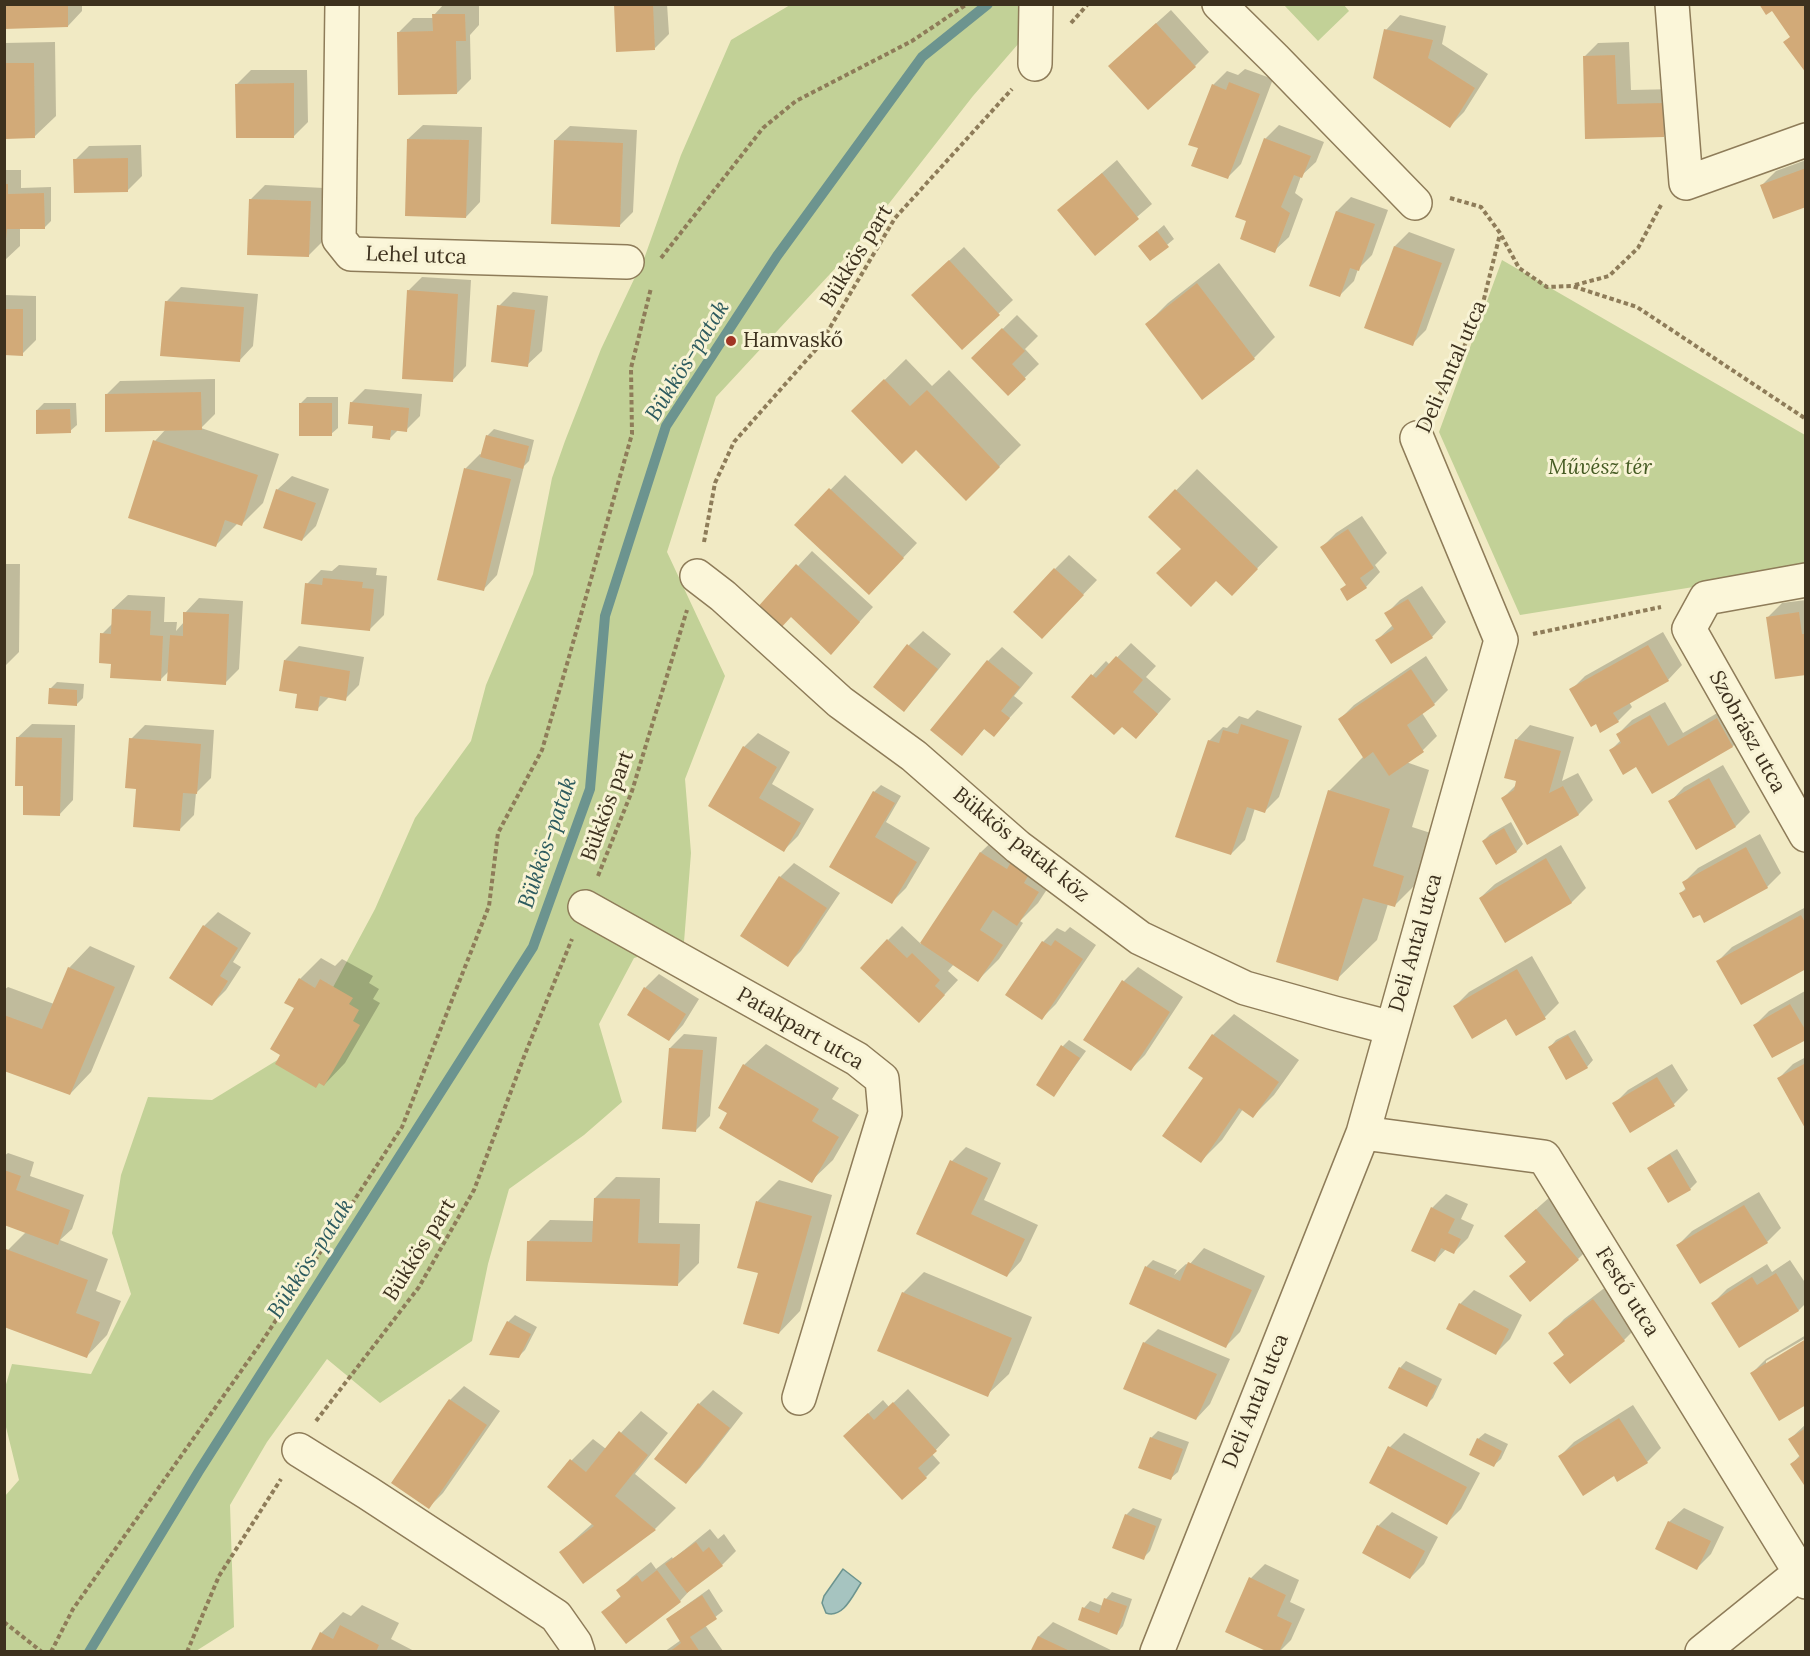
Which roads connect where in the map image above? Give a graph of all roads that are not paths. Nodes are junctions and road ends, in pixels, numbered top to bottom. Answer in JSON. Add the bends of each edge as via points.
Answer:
{"nodes":[{"id":1,"x":342,"y":4,"type":"edge"},
{"id":2,"x":1036,"y":4,"type":"edge"},
{"id":3,"x":1219,"y":4,"type":"edge"},
{"id":4,"x":1672,"y":4,"type":"edge"},
{"id":5,"x":1035,"y":64,"type":"road end"},
{"id":6,"x":1806,"y":140,"type":"edge"},
{"id":7,"x":1415,"y":203,"type":"road end"},
{"id":8,"x":642,"y":262,"type":"road end"},
{"id":9,"x":1417,"y":438,"type":"road end"},
{"id":10,"x":697,"y":576,"type":"road end"},
{"id":11,"x":1806,"y":580,"type":"edge"},
{"id":12,"x":1806,"y":835,"type":"edge"},
{"id":13,"x":585,"y":907,"type":"road end"},
{"id":14,"x":1392,"y":1028,"type":"junction"},
{"id":15,"x":1363,"y":1133,"type":"junction"},
{"id":16,"x":799,"y":1398,"type":"dead end"},
{"id":17,"x":299,"y":1450,"type":"road end"},
{"id":18,"x":1804,"y":1574,"type":"edge"},
{"id":19,"x":578,"y":1652,"type":"edge"},
{"id":20,"x":1157,"y":1652,"type":"edge"},
{"id":21,"x":1702,"y":1652,"type":"edge"}],
"edges":[{"from":1,"to":8,"type":"street","name":"Lehel utca","via":[[339,239],[351,254]]},
{"from":2,"to":5,"type":"street"},
{"from":3,"to":7,"type":"street"},
{"from":4,"to":6,"type":"street","via":[[1686,183]]},
{"from":9,"to":14,"type":"street","name":"Deli Antal utca","via":[[1501,640]]},
{"from":10,"to":14,"type":"street","name":"Bükkös patak köz","via":[[840,702],[914,756],[1018,848],[1140,938],[1245,988]]},
{"from":11,"to":12,"type":"street","name":"Szobrász utca","via":[[1706,598],[1689,629]]},
{"from":13,"to":16,"type":"street","name":"Patakpart utca","via":[[856,1059],[882,1079],[885,1113]]},
{"from":14,"to":15,"type":"street","name":"Deli Antal utca"},
{"from":15,"to":18,"type":"street","name":"Festő utca","via":[[1544,1157]]},
{"from":15,"to":20,"type":"street","name":"Deli Antal utca"},
{"from":17,"to":19,"type":"street","via":[[556,1616]]},
{"from":18,"to":21,"type":"street"}]}
